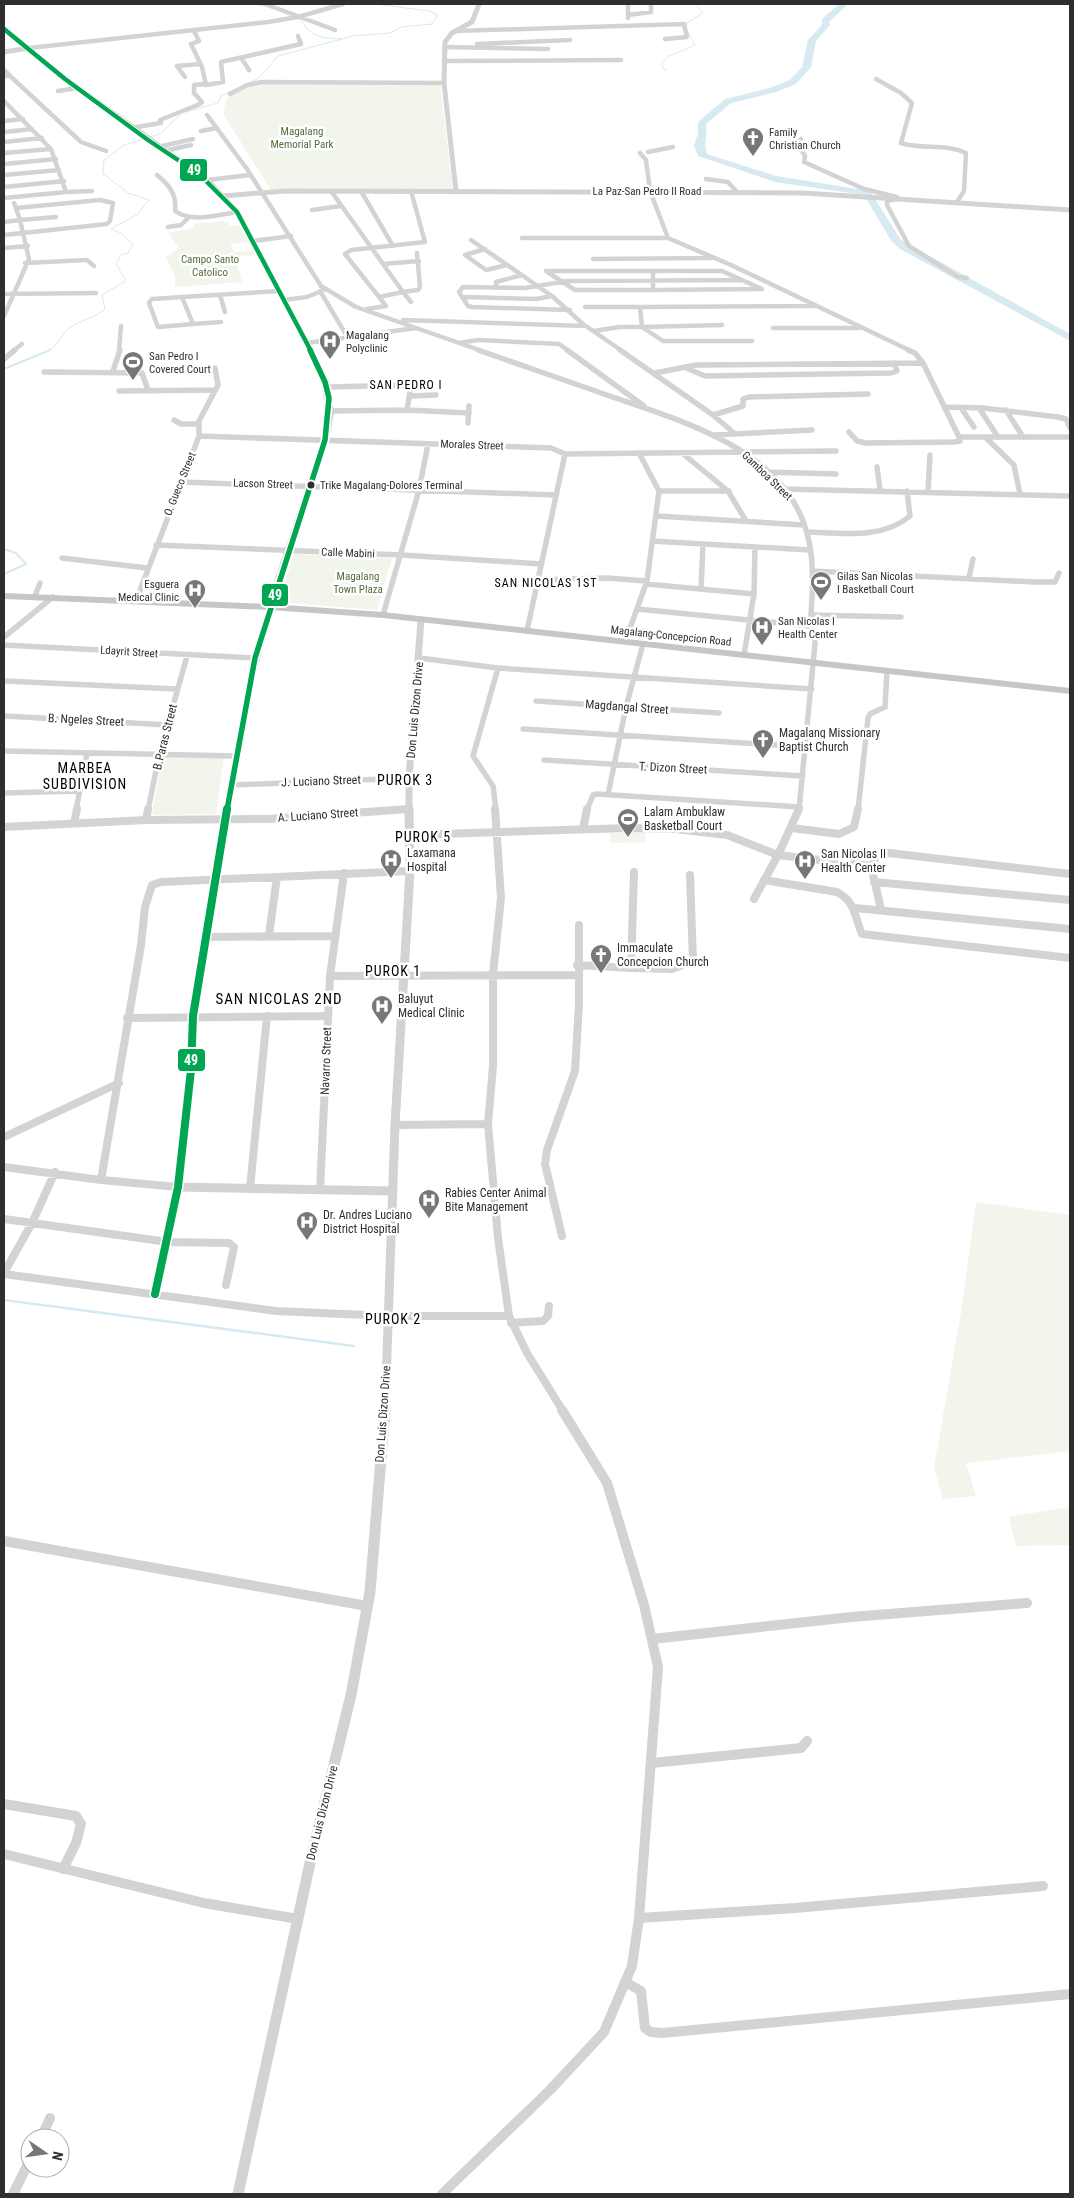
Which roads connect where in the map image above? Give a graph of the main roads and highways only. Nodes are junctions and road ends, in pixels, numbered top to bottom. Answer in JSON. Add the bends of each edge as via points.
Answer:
{"nodes":[{"id":1,"x":4,"y":29,"type":"edge"},
{"id":2,"x":4,"y":596,"type":"edge"},
{"id":3,"x":270,"y":607,"type":"junction"},
{"id":4,"x":1070,"y":691,"type":"edge"}],
"edges":[{"from":1,"to":3,"type":"main road","via":[[77,88],[207,180],[223,196],[237,212],[307,343],[327,387],[330,411],[325,440]]},
{"from":2,"to":3,"type":"main road","name":"Magalang-Concepcion Road"},
{"from":3,"to":4,"type":"main road","name":"Magalang-Concepcion Road","via":[[383,615]]}]}
